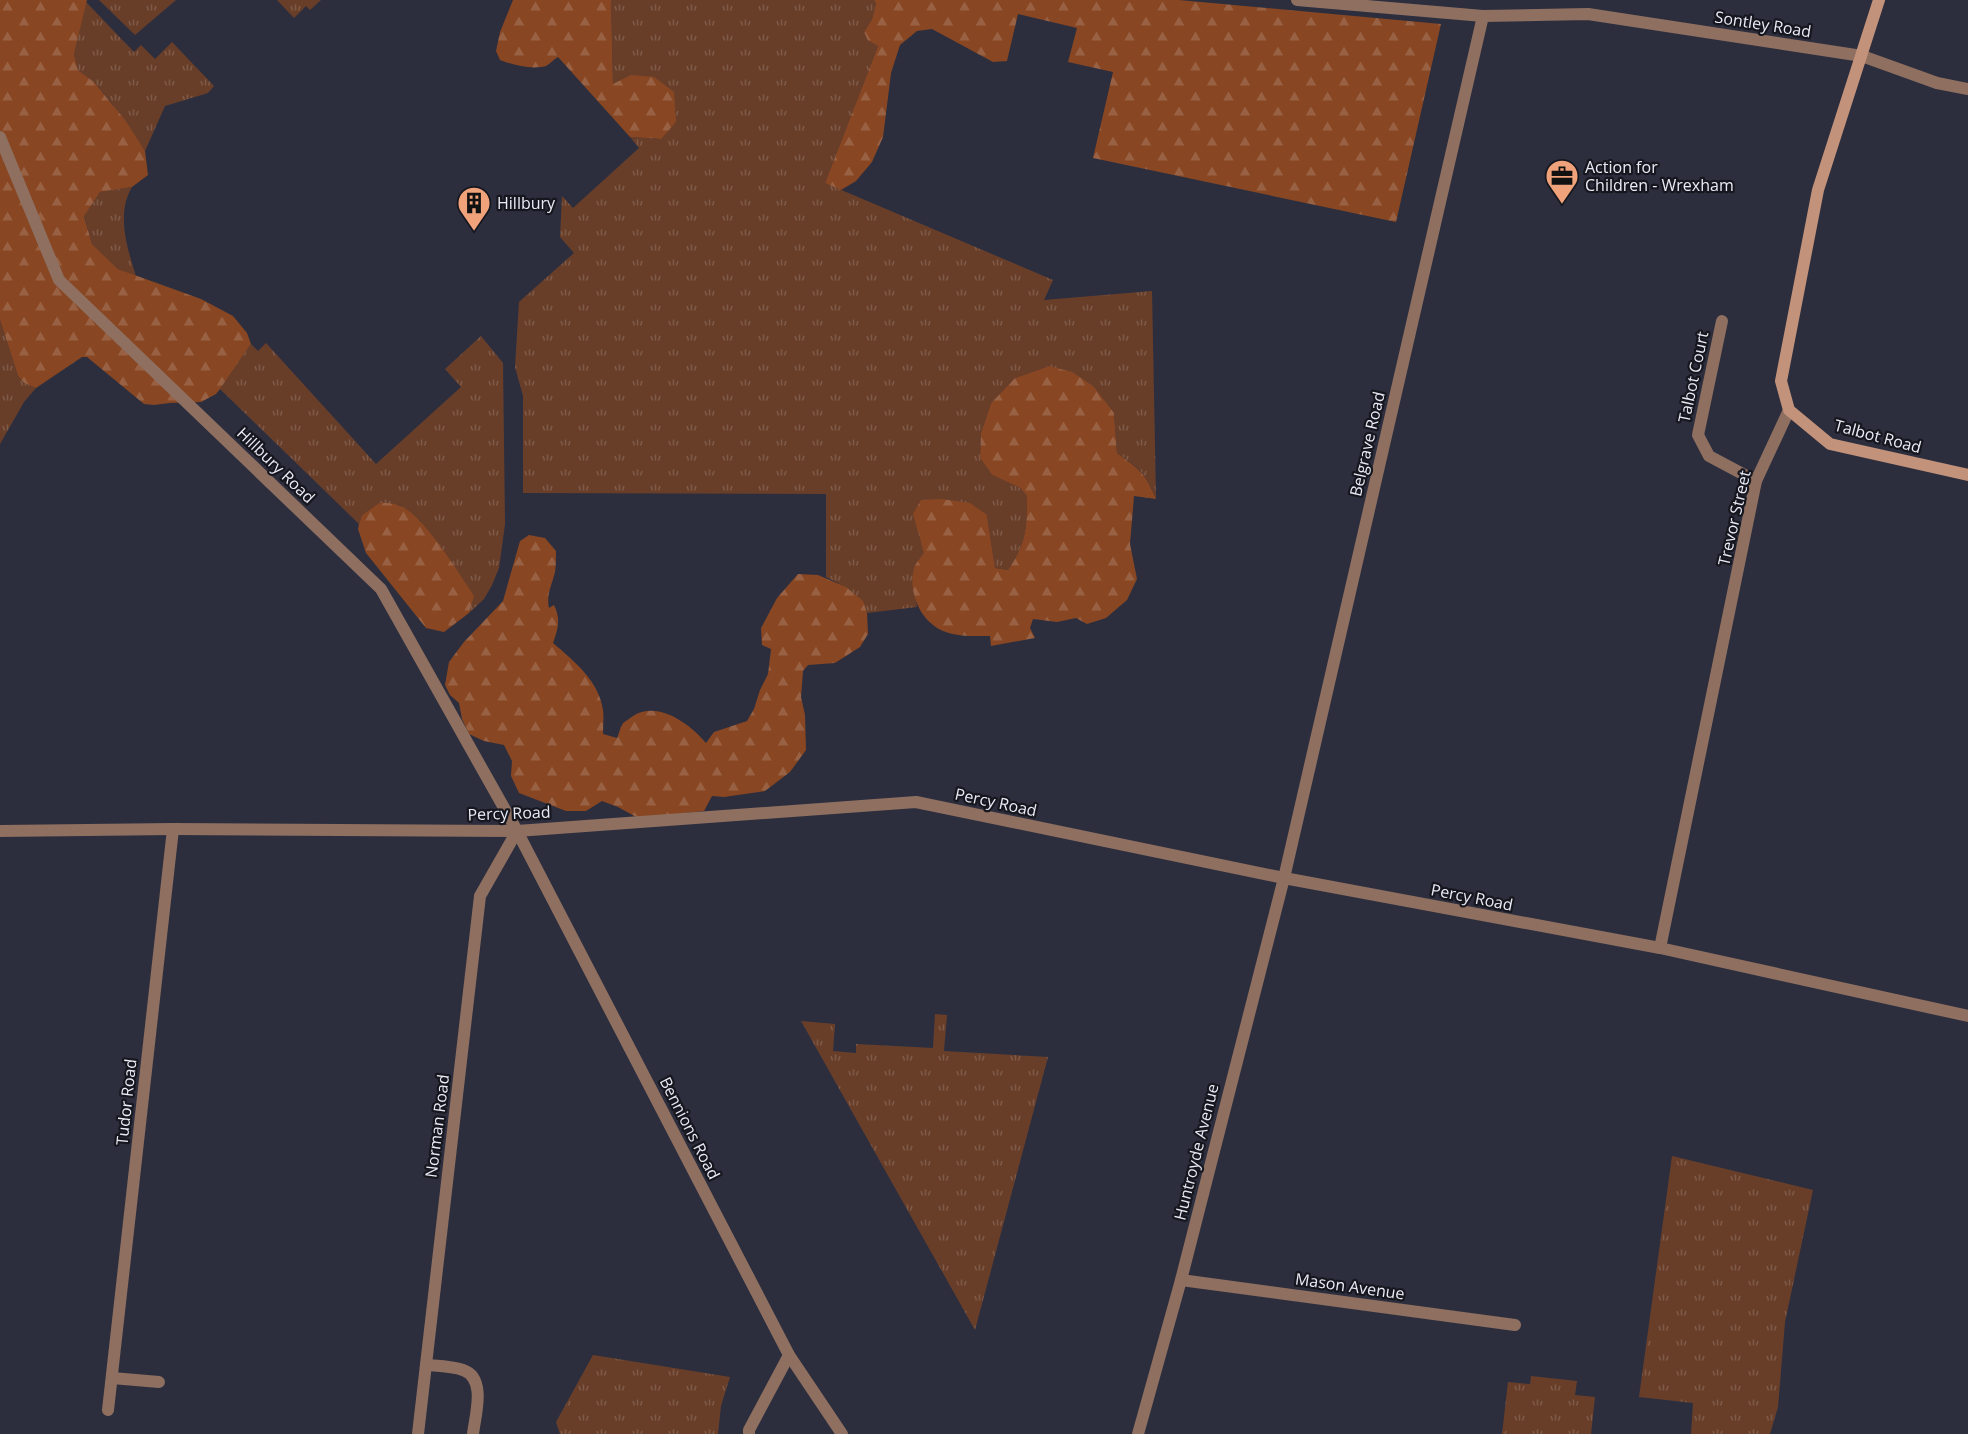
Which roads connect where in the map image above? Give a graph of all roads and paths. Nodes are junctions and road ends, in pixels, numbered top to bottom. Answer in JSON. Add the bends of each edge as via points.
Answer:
{"nodes":[{"id":1,"x":1297,"y":0,"type":"edge"},
{"id":2,"x":1879,"y":0,"type":"edge"},
{"id":3,"x":1483,"y":16,"type":"junction"},
{"id":4,"x":1862,"y":56,"type":"junction"},
{"id":5,"x":1968,"y":89,"type":"edge"},
{"id":6,"x":0,"y":137,"type":"edge"},
{"id":7,"x":1722,"y":321,"type":"dead end"},
{"id":8,"x":1788,"y":410,"type":"junction"},
{"id":9,"x":1968,"y":475,"type":"edge"},
{"id":10,"x":1756,"y":481,"type":"junction"},
{"id":11,"x":173,"y":829,"type":"junction"},
{"id":12,"x":0,"y":831,"type":"edge"},
{"id":13,"x":517,"y":831,"type":"junction"},
{"id":14,"x":1284,"y":878,"type":"junction"},
{"id":15,"x":1660,"y":948,"type":"junction"},
{"id":16,"x":1968,"y":1016,"type":"edge"},
{"id":17,"x":1181,"y":1280,"type":"junction"},
{"id":18,"x":1515,"y":1325,"type":"dead end"},
{"id":19,"x":789,"y":1355,"type":"junction"},
{"id":20,"x":426,"y":1365,"type":"junction"},
{"id":21,"x":112,"y":1378,"type":"junction"},
{"id":22,"x":159,"y":1382,"type":"dead end"},
{"id":23,"x":108,"y":1410,"type":"dead end"},
{"id":24,"x":418,"y":1434,"type":"edge"},
{"id":25,"x":473,"y":1434,"type":"edge"},
{"id":26,"x":749,"y":1434,"type":"edge"},
{"id":27,"x":842,"y":1434,"type":"edge"},
{"id":28,"x":1138,"y":1434,"type":"edge"}],
"edges":[{"from":1,"to":3,"type":"street","name":"Sontley Road"},
{"from":2,"to":4,"type":"main road"},
{"from":3,"to":4,"type":"street","name":"Sontley Road","via":[[1588,14]]},
{"from":3,"to":14,"type":"street","name":"Belgrave Road"},
{"from":4,"to":5,"type":"street","name":"Sontley Road","via":[[1937,83]]},
{"from":4,"to":8,"type":"main road","via":[[1818,190],[1781,381]]},
{"from":6,"to":13,"type":"street","name":"Hillbury Road","via":[[59,280],[381,590]]},
{"from":7,"to":10,"type":"street","name":"Talbot Court","via":[[1698,435],[1709,456]]},
{"from":8,"to":9,"type":"main road","name":"Talbot Road","via":[[1830,444]]},
{"from":8,"to":10,"type":"street","name":"Trevor Street"},
{"from":10,"to":15,"type":"street","name":"Trevor Street"},
{"from":11,"to":12,"type":"street","name":"Percy Road"},
{"from":11,"to":13,"type":"street","name":"Percy Road"},
{"from":11,"to":21,"type":"street","name":"Tudor Road"},
{"from":13,"to":14,"type":"street","name":"Percy Road","via":[[916,802]]},
{"from":13,"to":19,"type":"street","name":"Bennions Road"},
{"from":13,"to":20,"type":"street","name":"Norman Road","via":[[480,896]]},
{"from":14,"to":15,"type":"street","name":"Percy Road"},
{"from":14,"to":17,"type":"street","name":"Huntroyde Avenue"},
{"from":15,"to":16,"type":"street","name":"Percy Road"},
{"from":17,"to":18,"type":"street","name":"Mason Avenue"},
{"from":17,"to":28,"type":"street","name":"Huntroyde Avenue"},
{"from":19,"to":26,"type":"street"},
{"from":19,"to":27,"type":"street","name":"Bennions Road"},
{"from":20,"to":24,"type":"street","name":"Norman Road"},
{"from":20,"to":25,"type":"street","via":[[462,1370],[473,1377],[478,1390]]},
{"from":21,"to":22,"type":"street"},
{"from":21,"to":23,"type":"street","name":"Tudor Road"}]}
